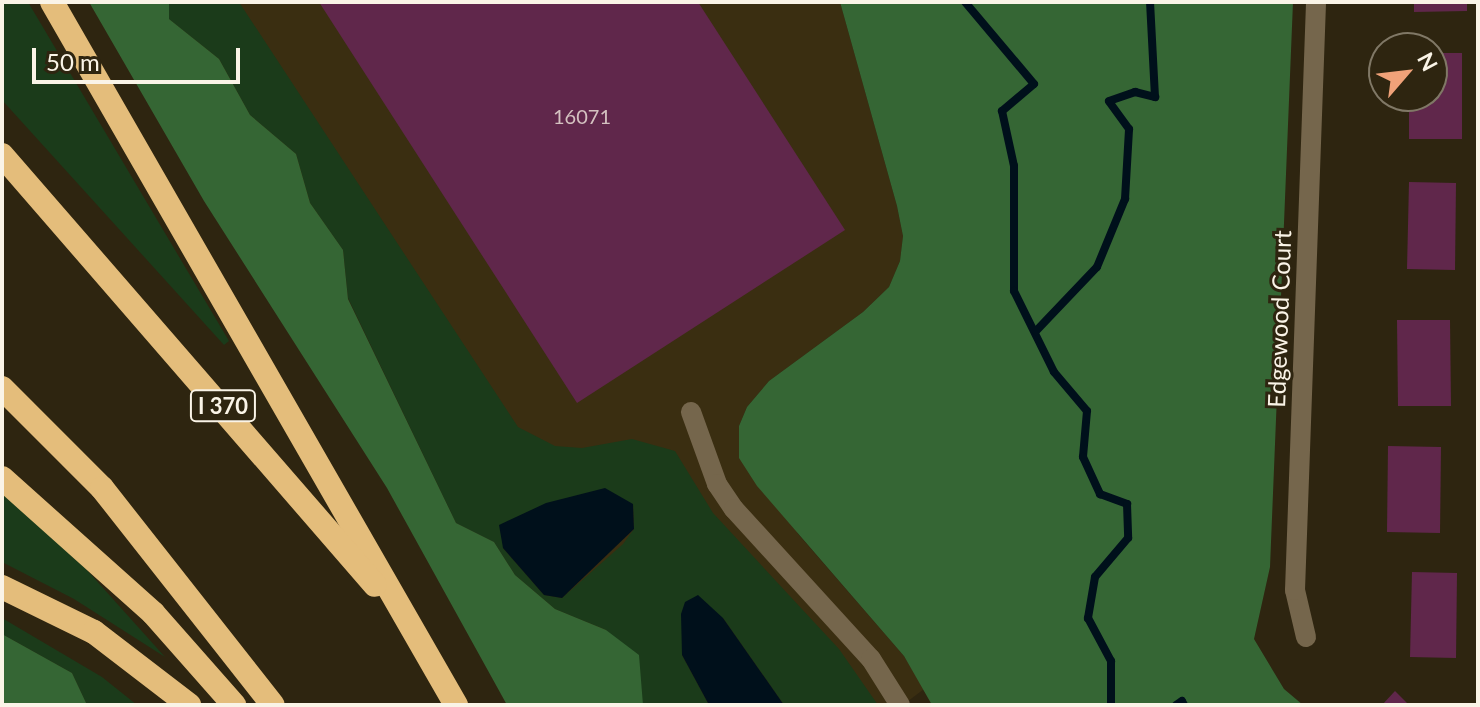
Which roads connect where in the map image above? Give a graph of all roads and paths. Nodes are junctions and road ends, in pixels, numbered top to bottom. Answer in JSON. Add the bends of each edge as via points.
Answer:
{"nodes":[{"id":1,"x":52,"y":2,"type":"edge"},
{"id":2,"x":1316,"y":2,"type":"edge"},
{"id":3,"x":2,"y":155,"type":"edge"},
{"id":4,"x":2,"y":388,"type":"edge"},
{"id":5,"x":691,"y":412,"type":"dead end"},
{"id":6,"x":2,"y":478,"type":"edge"},
{"id":7,"x":2,"y":587,"type":"edge"},
{"id":8,"x":1306,"y":637,"type":"dead end"},
{"id":9,"x":434,"y":664,"type":"junction"},
{"id":10,"x":189,"y":705,"type":"edge"},
{"id":11,"x":234,"y":705,"type":"edge"},
{"id":12,"x":273,"y":705,"type":"edge"},
{"id":13,"x":456,"y":705,"type":"edge"},
{"id":14,"x":900,"y":705,"type":"edge"}],
"edges":[{"from":1,"to":9,"type":"highway"},
{"from":2,"to":8,"type":"street","name":"Edgewood Court","via":[[1295,590]]},
{"from":3,"to":9,"type":"highway","number":"I 370","via":[[360,564]]},
{"from":4,"to":12,"type":"highway","via":[[102,488]]},
{"from":5,"to":14,"type":"street","via":[[717,484],[734,509],[871,659]]},
{"from":6,"to":11,"type":"highway","via":[[153,613]]},
{"from":7,"to":10,"type":"highway","via":[[94,632]]},
{"from":9,"to":13,"type":"highway","number":"I 370"}]}
